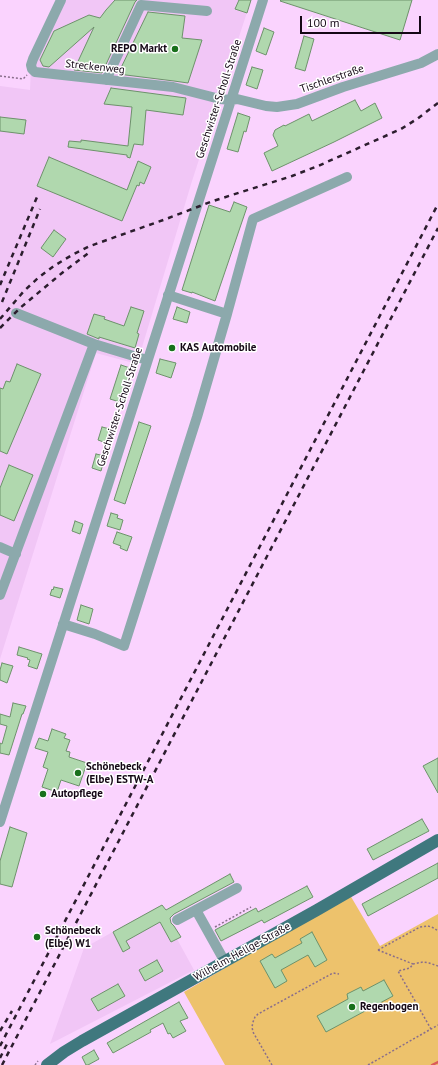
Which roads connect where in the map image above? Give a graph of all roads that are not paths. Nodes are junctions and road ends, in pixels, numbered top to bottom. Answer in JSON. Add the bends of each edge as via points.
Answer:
{"nodes":[{"id":1,"x":61,"y":0,"type":"edge"},
{"id":2,"x":263,"y":0,"type":"edge"},
{"id":3,"x":207,"y":11,"type":"dead end"},
{"id":4,"x":438,"y":54,"type":"edge"},
{"id":5,"x":106,"y":80,"type":"junction"},
{"id":6,"x":231,"y":100,"type":"junction"},
{"id":7,"x":347,"y":177,"type":"dead end"},
{"id":8,"x":168,"y":295,"type":"junction"},
{"id":9,"x":16,"y":313,"type":"dead end"},
{"id":10,"x":227,"y":314,"type":"junction"},
{"id":11,"x":94,"y":344,"type":"junction"},
{"id":12,"x":147,"y":360,"type":"junction"},
{"id":13,"x":0,"y":547,"type":"edge"},
{"id":14,"x":16,"y":554,"type":"junction"},
{"id":15,"x":0,"y":595,"type":"edge"},
{"id":16,"x":63,"y":624,"type":"junction"},
{"id":17,"x":0,"y":822,"type":"edge"},
{"id":18,"x":438,"y":840,"type":"edge"},
{"id":19,"x":237,"y":888,"type":"dead end"},
{"id":20,"x":196,"y":910,"type":"junction"},
{"id":21,"x":177,"y":920,"type":"dead end"},
{"id":22,"x":225,"y":962,"type":"junction"},
{"id":23,"x":47,"y":1065,"type":"edge"}],
"edges":[{"from":1,"to":5,"type":"street","name":"Streckenweg","via":[[33,59],[32,69],[35,72]]},
{"from":2,"to":6,"type":"street","name":"Geschwister-Scholl-Straße"},
{"from":3,"to":5,"type":"street","via":[[141,5]]},
{"from":4,"to":6,"type":"street","name":"Tischlerstraße","via":[[421,63],[297,104],[278,107],[238,99]]},
{"from":5,"to":6,"type":"street","name":"Streckenweg","via":[[173,87]]},
{"from":6,"to":8,"type":"street","name":"Geschwister-Scholl-Straße"},
{"from":7,"to":10,"type":"street","via":[[254,219]]},
{"from":8,"to":10,"type":"street"},
{"from":8,"to":12,"type":"street","name":"Geschwister-Scholl-Straße"},
{"from":9,"to":11,"type":"street"},
{"from":10,"to":16,"type":"street","via":[[124,646]]},
{"from":11,"to":12,"type":"street"},
{"from":11,"to":14,"type":"street"},
{"from":12,"to":16,"type":"street","name":"Geschwister-Scholl-Straße"},
{"from":13,"to":14,"type":"street"},
{"from":14,"to":15,"type":"street"},
{"from":16,"to":17,"type":"street","name":"Geschwister-Scholl-Straße"},
{"from":18,"to":22,"type":"main road","name":"Wilhelm-Hellge-Straße"},
{"from":19,"to":20,"type":"street"},
{"from":20,"to":21,"type":"street"},
{"from":20,"to":22,"type":"street"},
{"from":22,"to":23,"type":"main road","name":"Wilhelm-Hellge-Straße","via":[[82,1041]]}]}
